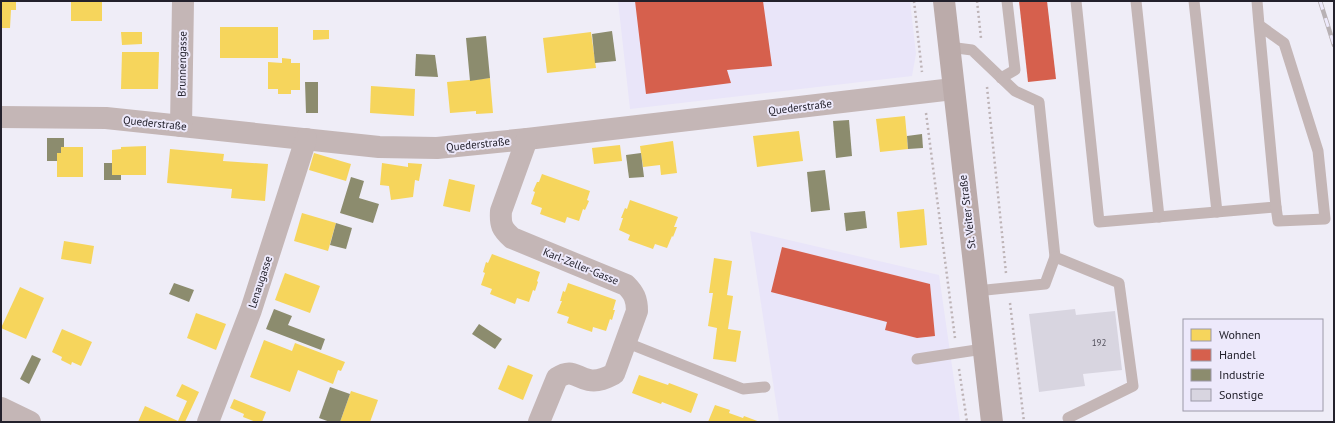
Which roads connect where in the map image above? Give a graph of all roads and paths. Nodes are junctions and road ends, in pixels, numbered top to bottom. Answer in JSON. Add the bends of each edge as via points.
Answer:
{"nodes":[{"id":1,"x":183,"y":1,"type":"edge"},
{"id":2,"x":914,"y":1,"type":"edge"},
{"id":3,"x":944,"y":1,"type":"edge"},
{"id":4,"x":977,"y":1,"type":"edge"},
{"id":5,"x":1007,"y":1,"type":"edge"},
{"id":6,"x":1076,"y":1,"type":"edge"},
{"id":7,"x":1136,"y":1,"type":"edge"},
{"id":8,"x":1194,"y":1,"type":"edge"},
{"id":9,"x":1257,"y":1,"type":"edge"},
{"id":10,"x":1259,"y":25,"type":"junction"},
{"id":11,"x":949,"y":47,"type":"junction"},
{"id":12,"x":984,"y":61,"type":"junction"},
{"id":13,"x":1001,"y":78,"type":"junction"},
{"id":14,"x":954,"y":90,"type":"junction"},
{"id":15,"x":924,"y":93,"type":"junction"},
{"id":16,"x":1,"y":116,"type":"edge"},
{"id":17,"x":181,"y":126,"type":"junction"},
{"id":18,"x":306,"y":139,"type":"junction"},
{"id":19,"x":527,"y":139,"type":"junction"},
{"id":20,"x":1276,"y":207,"type":"junction"},
{"id":21,"x":1217,"y":212,"type":"junction"},
{"id":22,"x":1159,"y":217,"type":"junction"},
{"id":23,"x":1055,"y":257,"type":"junction"},
{"id":24,"x":1008,"y":288,"type":"junction"},
{"id":25,"x":976,"y":291,"type":"junction"},
{"id":26,"x":625,"y":342,"type":"junction"},
{"id":27,"x":984,"y":349,"type":"junction"},
{"id":28,"x":957,"y":353,"type":"junction"},
{"id":29,"x":917,"y":359,"type":"dead end"},
{"id":30,"x":766,"y":387,"type":"dead end"},
{"id":31,"x":1068,"y":418,"type":"dead end"},
{"id":32,"x":208,"y":422,"type":"edge"},
{"id":33,"x":539,"y":422,"type":"edge"},
{"id":34,"x":967,"y":422,"type":"edge"},
{"id":35,"x":992,"y":422,"type":"edge"},
{"id":36,"x":1024,"y":422,"type":"edge"}],
"edges":[{"from":1,"to":17,"type":"street","name":"Brunnengasse"},
{"from":2,"to":15,"type":"path"},
{"from":3,"to":11,"type":"main road","name":"St. Veiter Straße"},
{"from":4,"to":12,"type":"path"},
{"from":5,"to":13,"type":"lane","via":[[1015,70]]},
{"from":6,"to":22,"type":"lane","via":[[1099,222]]},
{"from":7,"to":22,"type":"lane"},
{"from":8,"to":21,"type":"lane"},
{"from":9,"to":10,"type":"lane"},
{"from":10,"to":20,"type":"lane"},
{"from":10,"to":20,"type":"lane","via":[[1284,42],[1318,151],[1325,219],[1278,221]]},
{"from":11,"to":12,"type":"lane","via":[[972,50]]},
{"from":11,"to":14,"type":"main road","name":"St. Veiter Straße"},
{"from":12,"to":13,"type":"lane"},
{"from":12,"to":24,"type":"path"},
{"from":13,"to":23,"type":"lane","via":[[1015,92],[1039,102]]},
{"from":14,"to":15,"type":"street","name":"Quederstraße"},
{"from":14,"to":25,"type":"main road","name":"St. Veiter Straße"},
{"from":15,"to":19,"type":"street","name":"Quederstraße"},
{"from":15,"to":28,"type":"path"},
{"from":16,"to":17,"type":"street","name":"Quederstraße","via":[[106,118]]},
{"from":17,"to":18,"type":"street","name":"Quederstraße"},
{"from":18,"to":19,"type":"street","name":"Quederstraße","via":[[379,147],[437,148]]},
{"from":18,"to":32,"type":"street","name":"Lenaugasse","via":[[251,310]]},
{"from":19,"to":26,"type":"street","name":"Karl-Zeller-Gasse","via":[[500,211],[503,230],[512,238],[626,285],[634,293],[637,311]]},
{"from":20,"to":21,"type":"lane"},
{"from":21,"to":22,"type":"lane"},
{"from":23,"to":24,"type":"lane","via":[[1044,284]]},
{"from":23,"to":31,"type":"lane","via":[[1119,283],[1133,386]]},
{"from":24,"to":25,"type":"lane"},
{"from":24,"to":36,"type":"path"},
{"from":25,"to":27,"type":"main road","name":"St. Veiter Straße"},
{"from":26,"to":30,"type":"lane","via":[[743,389]]},
{"from":26,"to":33,"type":"street","name":"Karl-Zeller-Gasse","via":[[614,374],[603,379],[590,380],[571,372],[556,378]]},
{"from":27,"to":28,"type":"lane"},
{"from":27,"to":35,"type":"main road","name":"St. Veiter Straße"},
{"from":28,"to":29,"type":"lane"},
{"from":28,"to":34,"type":"path"}]}
